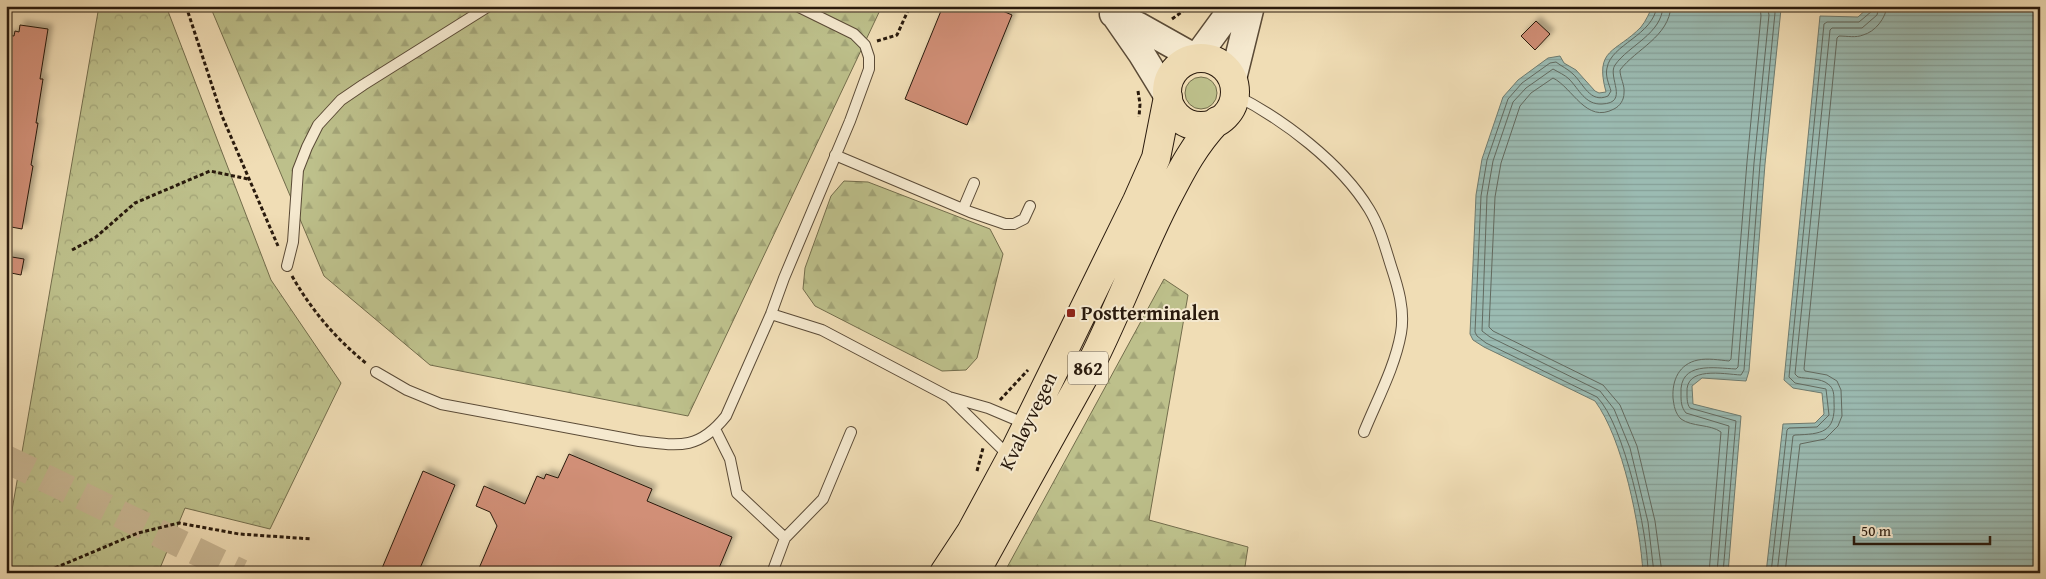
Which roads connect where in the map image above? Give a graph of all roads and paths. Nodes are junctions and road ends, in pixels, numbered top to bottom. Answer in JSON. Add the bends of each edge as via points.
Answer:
{"nodes":[{"id":1,"x":186,"y":6,"type":"edge"},
{"id":2,"x":489,"y":6,"type":"edge"},
{"id":3,"x":797,"y":6,"type":"edge"},
{"id":4,"x":910,"y":6,"type":"edge"},
{"id":5,"x":1190,"y":6,"type":"edge"},
{"id":6,"x":1234,"y":6,"type":"edge"},
{"id":7,"x":1251,"y":6,"type":"edge"},
{"id":8,"x":1109,"y":10,"type":"edge"},
{"id":9,"x":1166,"y":23,"type":"dead end"},
{"id":10,"x":865,"y":45,"type":"junction"},
{"id":11,"x":1196,"y":58,"type":"junction"},
{"id":12,"x":1234,"y":87,"type":"junction"},
{"id":13,"x":1137,"y":89,"type":"dead end"},
{"id":14,"x":1168,"y":97,"type":"junction"},
{"id":15,"x":1217,"y":121,"type":"junction"},
{"id":16,"x":1138,"y":125,"type":"dead end"},
{"id":17,"x":835,"y":155,"type":"junction"},
{"id":18,"x":248,"y":179,"type":"junction"},
{"id":19,"x":974,"y":183,"type":"dead end"},
{"id":20,"x":1030,"y":206,"type":"dead end"},
{"id":21,"x":963,"y":209,"type":"junction"},
{"id":22,"x":72,"y":250,"type":"dead end"},
{"id":23,"x":287,"y":266,"type":"junction"},
{"id":24,"x":771,"y":314,"type":"junction"},
{"id":25,"x":1030,"y":369,"type":"dead end"},
{"id":26,"x":376,"y":372,"type":"joint"},
{"id":27,"x":949,"y":397,"type":"junction"},
{"id":28,"x":1000,"y":399,"type":"dead end"},
{"id":29,"x":1027,"y":424,"type":"junction"},
{"id":30,"x":715,"y":429,"type":"junction"},
{"id":31,"x":851,"y":432,"type":"dead end"},
{"id":32,"x":1364,"y":432,"type":"dead end"},
{"id":33,"x":1043,"y":450,"type":"junction"},
{"id":34,"x":1012,"y":456,"type":"junction"},
{"id":35,"x":785,"y":538,"type":"junction"},
{"id":36,"x":312,"y":540,"type":"dead end"},
{"id":37,"x":43,"y":573,"type":"edge"},
{"id":38,"x":772,"y":573,"type":"edge"},
{"id":39,"x":944,"y":573,"type":"edge"},
{"id":40,"x":975,"y":573,"type":"edge"}],
"edges":[{"from":1,"to":18,"type":"path","via":[[211,84]]},
{"from":2,"to":23,"type":"lane","via":[[362,86],[330,110],[318,125],[298,170],[293,242]]},
{"from":3,"to":10,"type":"lane","via":[[854,34]]},
{"from":4,"to":10,"type":"path","via":[[897,35]]},
{"from":5,"to":9,"type":"path"},
{"from":6,"to":11,"type":"street"},
{"from":7,"to":12,"type":"street"},
{"from":8,"to":11,"type":"street"},
{"from":8,"to":14,"type":"street"},
{"from":10,"to":17,"type":"lane","via":[[869,69]]},
{"from":11,"to":12,"type":"main road","via":[[1214,60],[1222,65]]},
{"from":11,"to":14,"type":"main road","number":"862","via":[[1174,72],[1168,86]]},
{"from":12,"to":15,"type":"main road","number":"862","via":[[1230,110]]},
{"from":12,"to":32,"type":"lane","via":[[1347,179],[1380,231],[1402,302],[1401,331],[1395,357]]},
{"from":13,"to":16,"type":"path","via":[[1140,104]]},
{"from":14,"to":15,"type":"main road","via":[[1182,120],[1200,125]]},
{"from":14,"to":29,"type":"main road","name":"Kvaløyvegen","number":"862","via":[[1156,158],[1150,172]]},
{"from":15,"to":33,"type":"main road","name":"Kvaløyvegen","number":"862","via":[[1187,158],[1142,249],[1109,328]]},
{"from":17,"to":21,"type":"lane"},
{"from":17,"to":24,"type":"lane"},
{"from":18,"to":22,"type":"path","via":[[210,171],[135,203],[96,237]]},
{"from":18,"to":23,"type":"path"},
{"from":19,"to":21,"type":"lane"},
{"from":20,"to":21,"type":"lane","via":[[1024,219],[1014,224],[1005,224]]},
{"from":23,"to":26,"type":"path","via":[[319,317]]},
{"from":24,"to":27,"type":"lane","via":[[822,330]]},
{"from":24,"to":30,"type":"lane","via":[[726,416]]},
{"from":25,"to":28,"type":"path"},
{"from":26,"to":30,"type":"lane","via":[[406,390],[441,404],[639,441],[686,444],[702,439]]},
{"from":27,"to":29,"type":"lane"},
{"from":27,"to":34,"type":"lane"},
{"from":29,"to":33,"type":"lane"},
{"from":29,"to":34,"type":"main road","name":"Kvaløyvegen","number":"862"},
{"from":30,"to":35,"type":"lane","via":[[730,459],[737,493]]},
{"from":31,"to":35,"type":"lane","via":[[823,500]]},
{"from":33,"to":34,"type":"lane"},
{"from":33,"to":40,"type":"main road","name":"Kvaløyvegen","number":"862"},
{"from":34,"to":39,"type":"main road","name":"Kvaløyvegen","number":"862","via":[[971,532]]},
{"from":35,"to":38,"type":"lane"},
{"from":36,"to":37,"type":"path","via":[[239,534],[179,523],[138,533]]}]}
